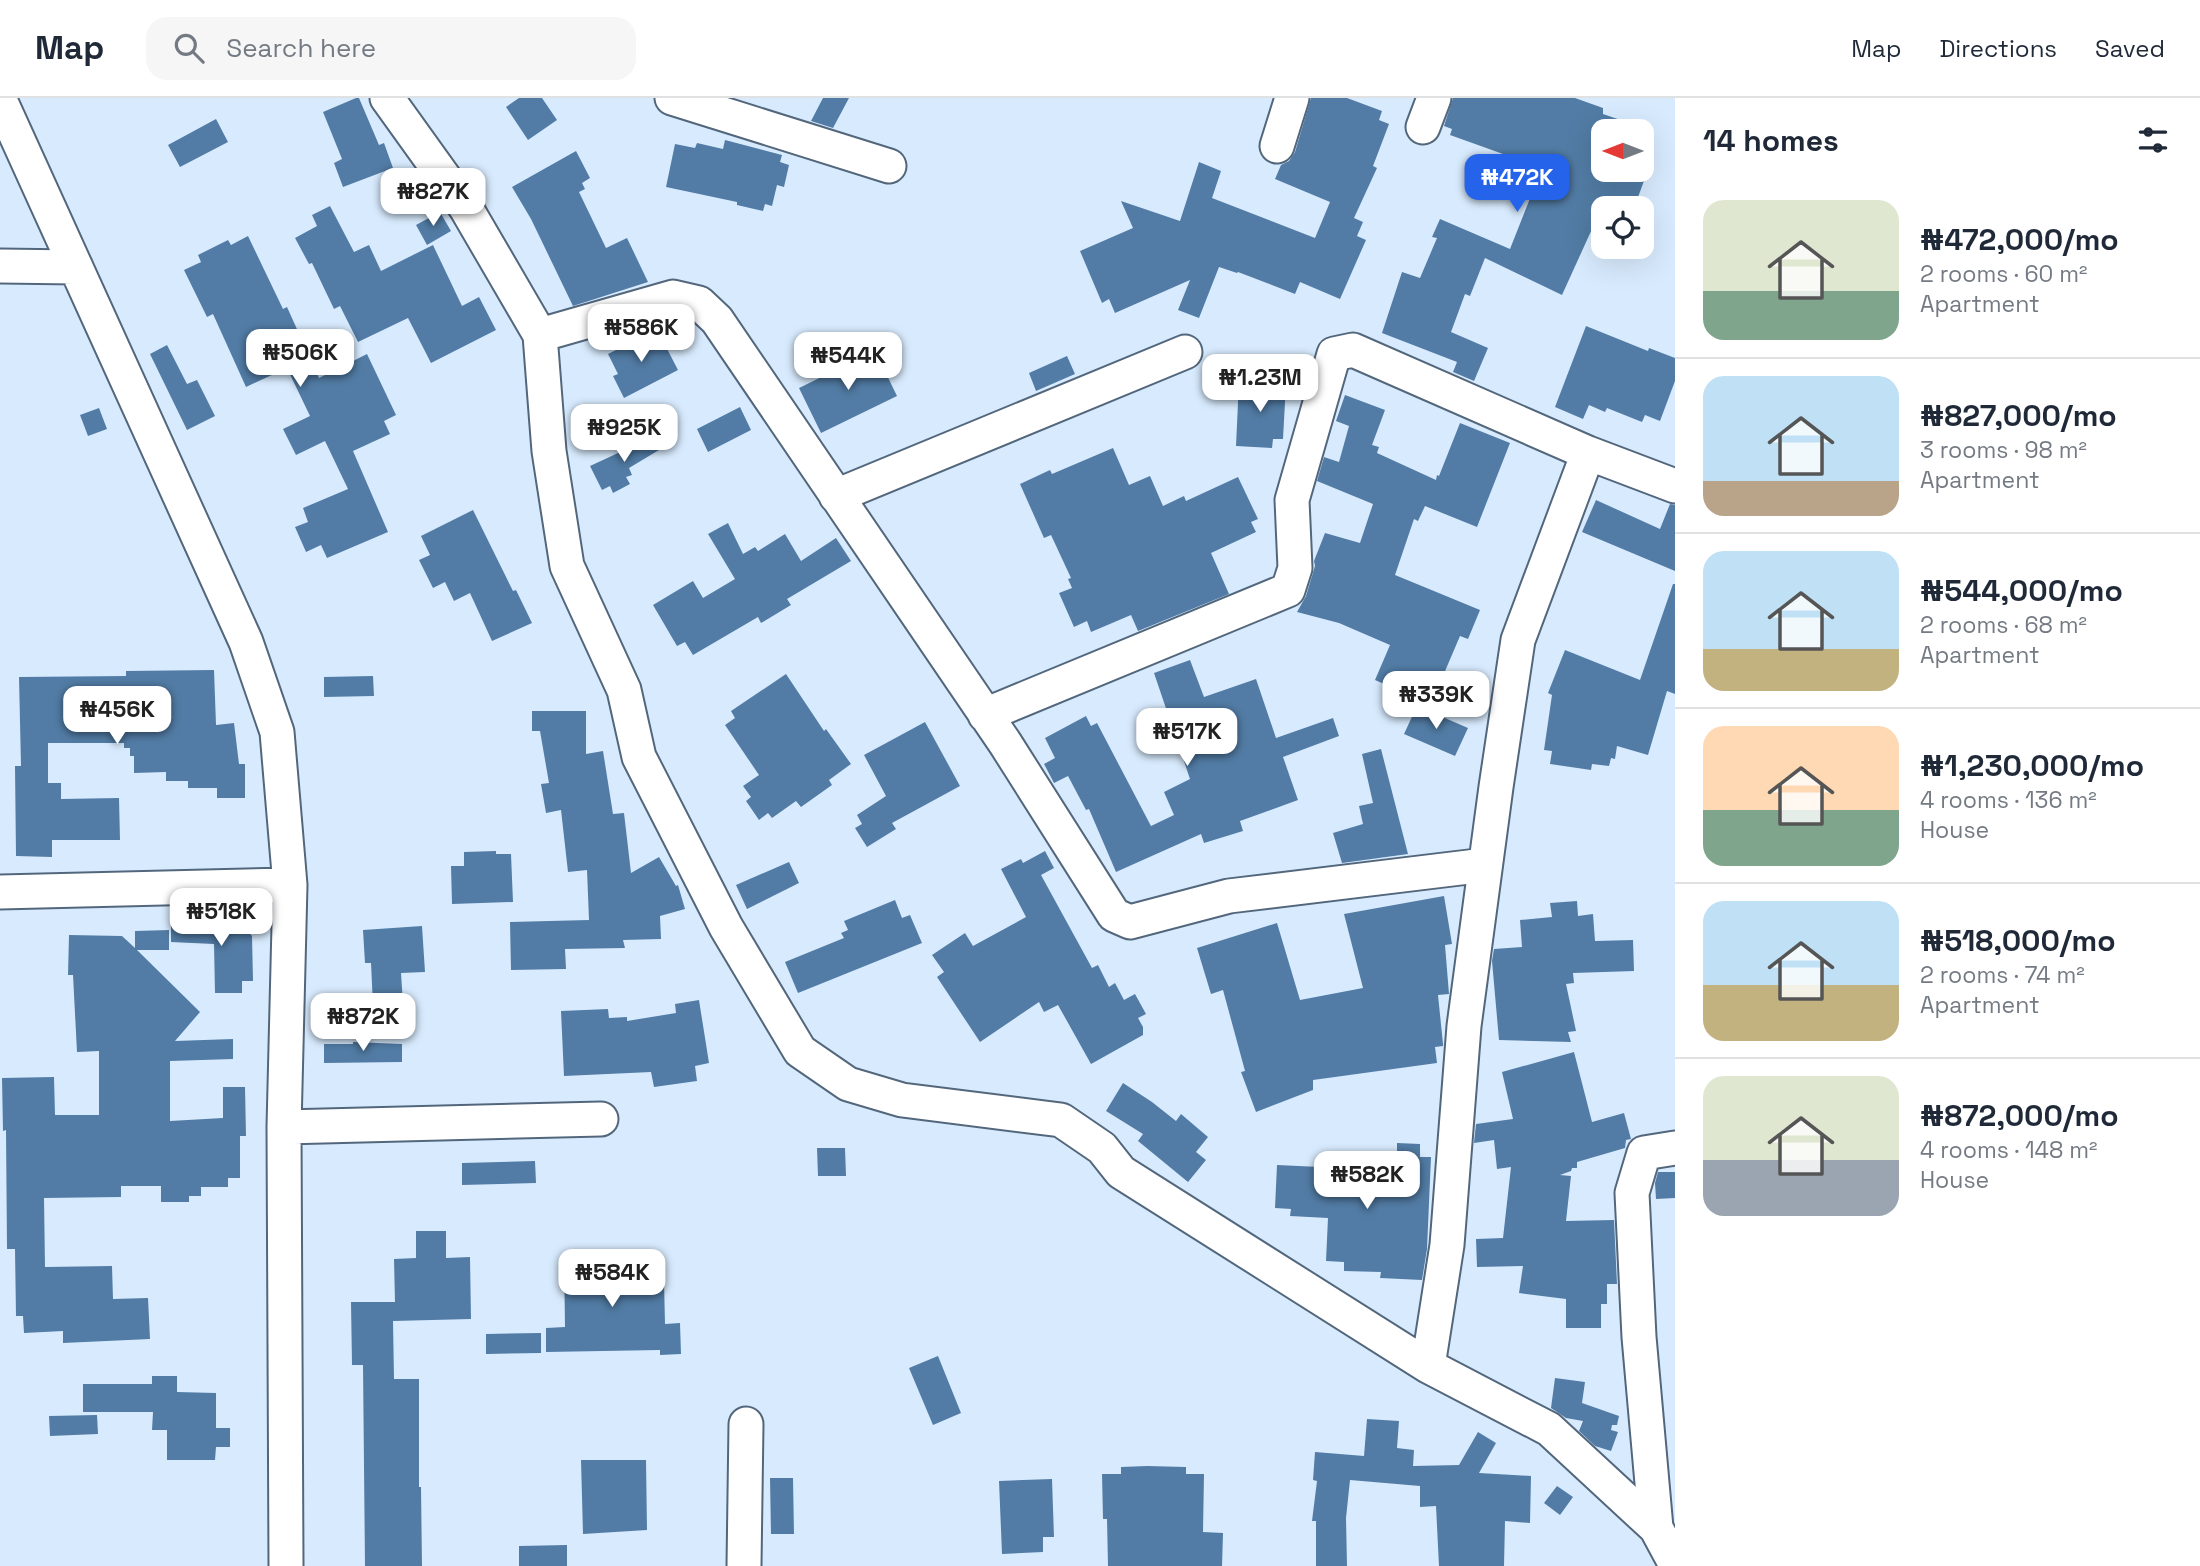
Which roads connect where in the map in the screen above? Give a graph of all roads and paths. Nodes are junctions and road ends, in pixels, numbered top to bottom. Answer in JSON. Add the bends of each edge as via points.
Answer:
{"nodes":[{"id":1,"x":387,"y":98,"type":"edge"},
{"id":2,"x":672,"y":98,"type":"edge"},
{"id":3,"x":1292,"y":98,"type":"edge"},
{"id":4,"x":0,"y":100,"type":"edge"},
{"id":5,"x":1277,"y":146,"type":"dead end"},
{"id":6,"x":889,"y":166,"type":"dead end"},
{"id":7,"x":0,"y":266,"type":"edge"},
{"id":8,"x":76,"y":267,"type":"junction"},
{"id":9,"x":540,"y":335,"type":"junction"},
{"id":10,"x":1185,"y":352,"type":"dead end"},
{"id":11,"x":1588,"y":453,"type":"junction"},
{"id":12,"x":1675,"y":486,"type":"edge"},
{"id":13,"x":836,"y":496,"type":"junction"},
{"id":14,"x":985,"y":715,"type":"junction"},
{"id":15,"x":1485,"y":865,"type":"junction"},
{"id":16,"x":290,"y":885,"type":"junction"},
{"id":17,"x":0,"y":892,"type":"edge"},
{"id":18,"x":601,"y":1119,"type":"dead end"},
{"id":19,"x":284,"y":1127,"type":"junction"},
{"id":20,"x":1675,"y":1148,"type":"edge"},
{"id":21,"x":1427,"y":1366,"type":"junction"},
{"id":22,"x":746,"y":1424,"type":"dead end"},
{"id":23,"x":1656,"y":1528,"type":"junction"},
{"id":24,"x":1675,"y":1563,"type":"edge"},
{"id":25,"x":286,"y":1566,"type":"edge"},
{"id":26,"x":744,"y":1566,"type":"edge"}],
"edges":[{"from":1,"to":9,"type":"street","via":[[466,208]]},
{"from":2,"to":6,"type":"street"},
{"from":3,"to":5,"type":"street"},
{"from":4,"to":8,"type":"street"},
{"from":7,"to":8,"type":"street"},
{"from":8,"to":16,"type":"street","via":[[246,642],[277,732]]},
{"from":9,"to":13,"type":"street","via":[[673,297],[699,303],[717,320]]},
{"from":9,"to":21,"type":"street","via":[[549,451],[567,566],[624,690],[639,757],[726,927],[800,1051],[848,1084],[902,1100],[1061,1119],[1102,1148],[1121,1172]]},
{"from":10,"to":13,"type":"street"},
{"from":11,"to":12,"type":"street"},
{"from":11,"to":14,"type":"street","via":[[1353,350],[1334,354],[1292,500],[1295,568],[1288,590]]},
{"from":11,"to":15,"type":"street","via":[[1518,640]]},
{"from":13,"to":14,"type":"street"},
{"from":14,"to":15,"type":"street","via":[[1114,915],[1130,922],[1229,896]]},
{"from":15,"to":21,"type":"street","via":[[1464,1027],[1447,1245]]},
{"from":16,"to":17,"type":"street"},
{"from":16,"to":19,"type":"street"},
{"from":18,"to":19,"type":"street"},
{"from":19,"to":25,"type":"street"},
{"from":20,"to":23,"type":"street","via":[[1644,1153],[1632,1193]]},
{"from":21,"to":23,"type":"street","via":[[1549,1429]]},
{"from":22,"to":26,"type":"street"},
{"from":23,"to":24,"type":"street"}]}
